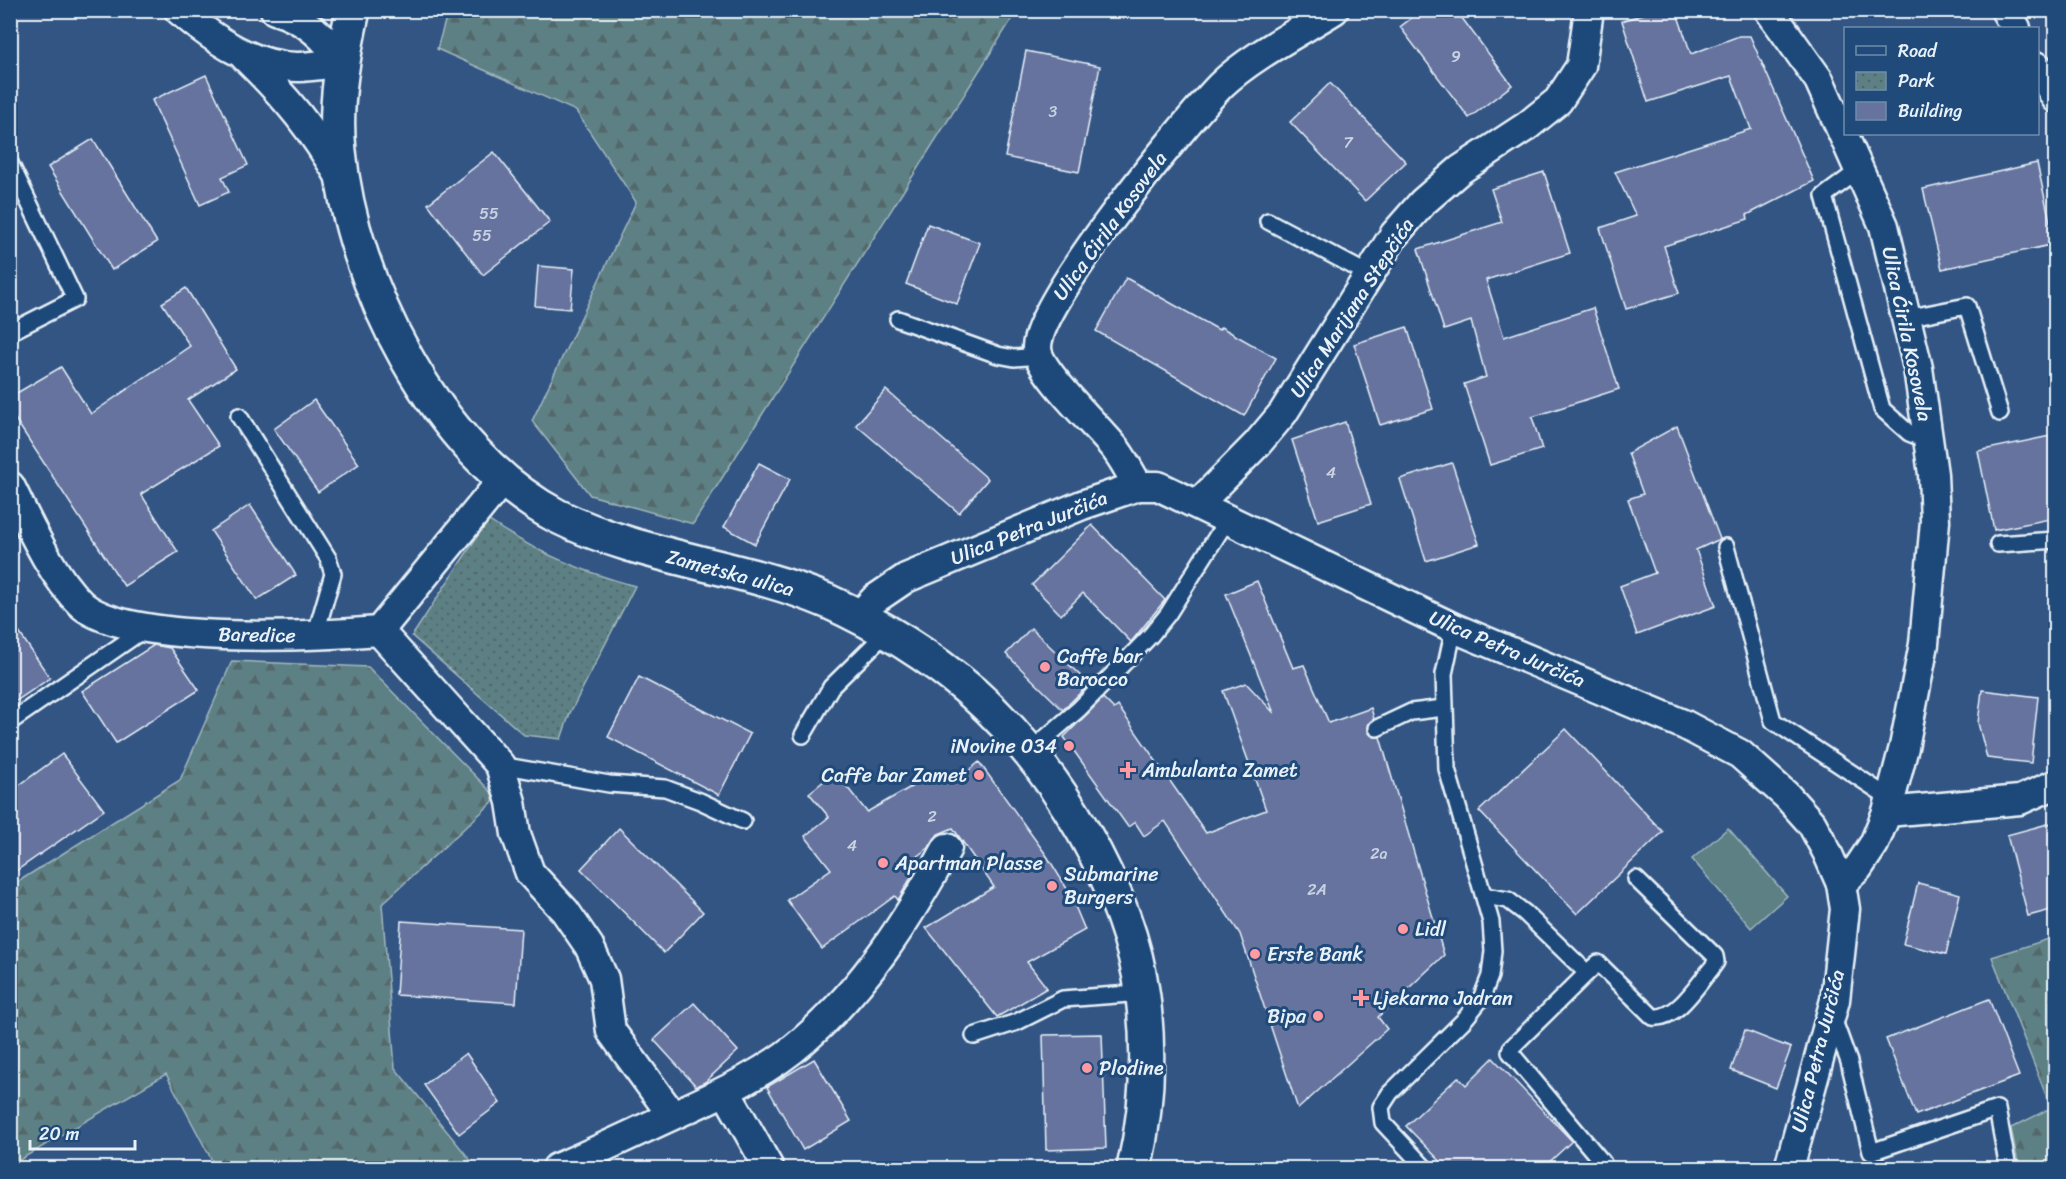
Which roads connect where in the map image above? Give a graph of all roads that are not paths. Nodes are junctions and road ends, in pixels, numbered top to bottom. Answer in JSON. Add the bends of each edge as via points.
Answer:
{"nodes":[{"id":1,"x":179,"y":10,"type":"edge"},
{"id":2,"x":275,"y":10,"type":"edge"},
{"id":3,"x":353,"y":10,"type":"edge"},
{"id":4,"x":1334,"y":10,"type":"edge"},
{"id":5,"x":1589,"y":10,"type":"edge"},
{"id":6,"x":1768,"y":10,"type":"edge"},
{"id":7,"x":2005,"y":10,"type":"edge"},
{"id":8,"x":2015,"y":27,"type":"edge"},
{"id":9,"x":242,"y":54,"type":"junction"},
{"id":10,"x":342,"y":63,"type":"junction"},
{"id":11,"x":2039,"y":70,"type":"edge"},
{"id":12,"x":2055,"y":98,"type":"edge"},
{"id":13,"x":10,"y":163,"type":"edge"},
{"id":14,"x":1859,"y":170,"type":"junction"},
{"id":15,"x":343,"y":181,"type":"junction"},
{"id":16,"x":1268,"y":221,"type":"dead end"},
{"id":17,"x":1370,"y":275,"type":"junction"},
{"id":18,"x":1906,"y":318,"type":"junction"},
{"id":19,"x":898,"y":319,"type":"dead end"},
{"id":20,"x":10,"y":332,"type":"edge"},
{"id":21,"x":1040,"y":356,"type":"junction"},
{"id":22,"x":2000,"y":413,"type":"dead end"},
{"id":23,"x":239,"y":416,"type":"dead end"},
{"id":24,"x":1929,"y":441,"type":"junction"},
{"id":25,"x":504,"y":478,"type":"junction"},
{"id":26,"x":1138,"y":486,"type":"junction"},
{"id":27,"x":1198,"y":504,"type":"junction"},
{"id":28,"x":15,"y":506,"type":"edge"},
{"id":29,"x":1227,"y":520,"type":"junction"},
{"id":30,"x":2055,"y":540,"type":"edge"},
{"id":31,"x":1998,"y":544,"type":"dead end"},
{"id":32,"x":1726,"y":547,"type":"dead end"},
{"id":33,"x":859,"y":616,"type":"junction"},
{"id":34,"x":147,"y":627,"type":"junction"},
{"id":35,"x":1455,"y":628,"type":"junction"},
{"id":36,"x":379,"y":631,"type":"junction"},
{"id":37,"x":887,"y":632,"type":"junction"},
{"id":38,"x":315,"y":636,"type":"junction"},
{"id":39,"x":1444,"y":708,"type":"junction"},
{"id":40,"x":10,"y":722,"type":"edge"},
{"id":41,"x":1377,"y":728,"type":"dead end"},
{"id":42,"x":803,"y":735,"type":"dead end"},
{"id":43,"x":1029,"y":752,"type":"junction"},
{"id":44,"x":500,"y":765,"type":"junction"},
{"id":45,"x":2055,"y":784,"type":"edge"},
{"id":46,"x":1889,"y":805,"type":"junction"},
{"id":47,"x":743,"y":821,"type":"dead end"},
{"id":48,"x":947,"y":848,"type":"dead end"},
{"id":49,"x":1636,"y":879,"type":"dead end"},
{"id":50,"x":1841,"y":885,"type":"junction"},
{"id":51,"x":1485,"y":896,"type":"junction"},
{"id":52,"x":1587,"y":973,"type":"junction"},
{"id":53,"x":1143,"y":993,"type":"junction"},
{"id":54,"x":1832,"y":1015,"type":"junction"},
{"id":55,"x":974,"y":1036,"type":"dead end"},
{"id":56,"x":726,"y":1092,"type":"junction"},
{"id":57,"x":672,"y":1115,"type":"junction"},
{"id":58,"x":1603,"y":1163,"type":"dead end"},
{"id":59,"x":558,"y":1168,"type":"edge"},
{"id":60,"x":770,"y":1168,"type":"edge"},
{"id":61,"x":1134,"y":1168,"type":"edge"},
{"id":62,"x":1425,"y":1168,"type":"edge"},
{"id":63,"x":1789,"y":1168,"type":"edge"},
{"id":64,"x":2008,"y":1168,"type":"edge"}],
"edges":[{"from":1,"to":9,"type":"street"},
{"from":2,"to":10,"type":"street","via":[[311,25]]},
{"from":3,"to":10,"type":"main road","name":"Zametska ulica"},
{"from":4,"to":21,"type":"street","name":"Ulica Ćirila Kosovela","via":[[1274,46],[1222,84],[1156,160],[1084,255],[1053,305],[1041,331],[1037,348]]},
{"from":5,"to":17,"type":"street","name":"Ulica Marijana Stepčića","via":[[1581,66],[1558,101],[1423,201],[1394,235]]},
{"from":6,"to":14,"type":"street","name":"Ulica Ćirila Kosovela","via":[[1819,80]]},
{"from":7,"to":8,"type":"street"},
{"from":9,"to":10,"type":"street","via":[[276,65]]},
{"from":9,"to":15,"type":"street","via":[[291,102]]},
{"from":10,"to":15,"type":"main road","name":"Zametska ulica","via":[[338,149]]},
{"from":11,"to":12,"type":"street"},
{"from":13,"to":20,"type":"lane","via":[[75,299]]},
{"from":14,"to":18,"type":"street","name":"Ulica Ćirila Kosovela","via":[[1884,226]]},
{"from":14,"to":24,"type":"lane","via":[[1824,196],[1882,409],[1909,433]]},
{"from":15,"to":25,"type":"main road","name":"Zametska ulica","via":[[363,263],[403,356],[453,425]]},
{"from":16,"to":17,"type":"lane"},
{"from":17,"to":27,"type":"street","name":"Ulica Marijana Stepčića","via":[[1283,413]]},
{"from":18,"to":22,"type":"lane","via":[[1967,306]]},
{"from":18,"to":24,"type":"street","name":"Ulica Ćirila Kosovela"},
{"from":19,"to":21,"type":"lane","via":[[998,355]]},
{"from":21,"to":26,"type":"street","via":[[1083,414],[1117,451]]},
{"from":23,"to":38,"type":"lane","via":[[328,558],[333,574]]},
{"from":24,"to":46,"type":"street","name":"Ulica Ćirila Kosovela","via":[[1935,521],[1924,644]]},
{"from":25,"to":33,"type":"main road","name":"Zametska ulica","via":[[558,516],[645,551],[769,580]]},
{"from":25,"to":36,"type":"street"},
{"from":26,"to":27,"type":"street","name":"Ulica Petra Jurčića","via":[[1158,486]]},
{"from":26,"to":33,"type":"street","name":"Ulica Petra Jurčića","via":[[906,578],[875,599]]},
{"from":27,"to":29,"type":"street","name":"Ulica Petra Jurčića"},
{"from":28,"to":34,"type":"street","name":"Baredice","via":[[80,603],[106,619]]},
{"from":29,"to":35,"type":"street","name":"Ulica Petra Jurčića"},
{"from":29,"to":43,"type":"lane","via":[[1151,635],[1079,709]]},
{"from":30,"to":31,"type":"lane"},
{"from":32,"to":46,"type":"lane","via":[[1773,722]]},
{"from":33,"to":37,"type":"main road","name":"Zametska ulica"},
{"from":34,"to":38,"type":"street","name":"Baredice","via":[[235,636]]},
{"from":34,"to":40,"type":"lane"},
{"from":35,"to":39,"type":"lane","via":[[1444,674]]},
{"from":35,"to":50,"type":"street","name":"Ulica Petra Jurčića","via":[[1685,725],[1740,754],[1787,795],[1812,824]]},
{"from":36,"to":38,"type":"street","name":"Baredice"},
{"from":36,"to":44,"type":"street"},
{"from":37,"to":42,"type":"lane","via":[[831,687]]},
{"from":37,"to":43,"type":"main road","name":"Zametska ulica","via":[[972,693]]},
{"from":39,"to":41,"type":"lane","via":[[1411,712]]},
{"from":39,"to":51,"type":"lane","via":[[1447,769]]},
{"from":43,"to":53,"type":"main road","name":"Zametska ulica","via":[[1106,874],[1128,932]]},
{"from":44,"to":47,"type":"lane","via":[[609,784],[665,788]]},
{"from":44,"to":57,"type":"street","via":[[516,834],[530,873],[565,911],[589,946],[604,979],[611,1030]]},
{"from":45,"to":46,"type":"street","via":[[2020,800]]},
{"from":46,"to":50,"type":"street","name":"Ulica Ćirila Kosovela","via":[[1875,844]]},
{"from":48,"to":56,"type":"street","via":[[915,907],[848,998],[802,1042]]},
{"from":49,"to":52,"type":"lane","via":[[1716,956],[1716,962],[1672,1012],[1662,1018],[1653,1017],[1598,963]]},
{"from":50,"to":54,"type":"street","name":"Ulica Petra Jurčića","via":[[1845,909],[1843,944]]},
{"from":51,"to":52,"type":"lane","via":[[1508,900]]},
{"from":51,"to":62,"type":"lane","via":[[1493,951],[1490,976],[1481,999],[1381,1107],[1383,1123]]},
{"from":52,"to":58,"type":"lane","via":[[1510,1052]]},
{"from":53,"to":55,"type":"lane","via":[[1063,999],[1017,1022]]},
{"from":53,"to":61,"type":"main road","name":"Zametska ulica","via":[[1148,1059],[1141,1138]]},
{"from":54,"to":63,"type":"street","name":"Ulica Petra Jurčića"},
{"from":54,"to":64,"type":"lane","via":[[1849,1062],[1871,1152],[1997,1109]]},
{"from":56,"to":57,"type":"street"},
{"from":56,"to":60,"type":"street"},
{"from":57,"to":59,"type":"street"}]}
